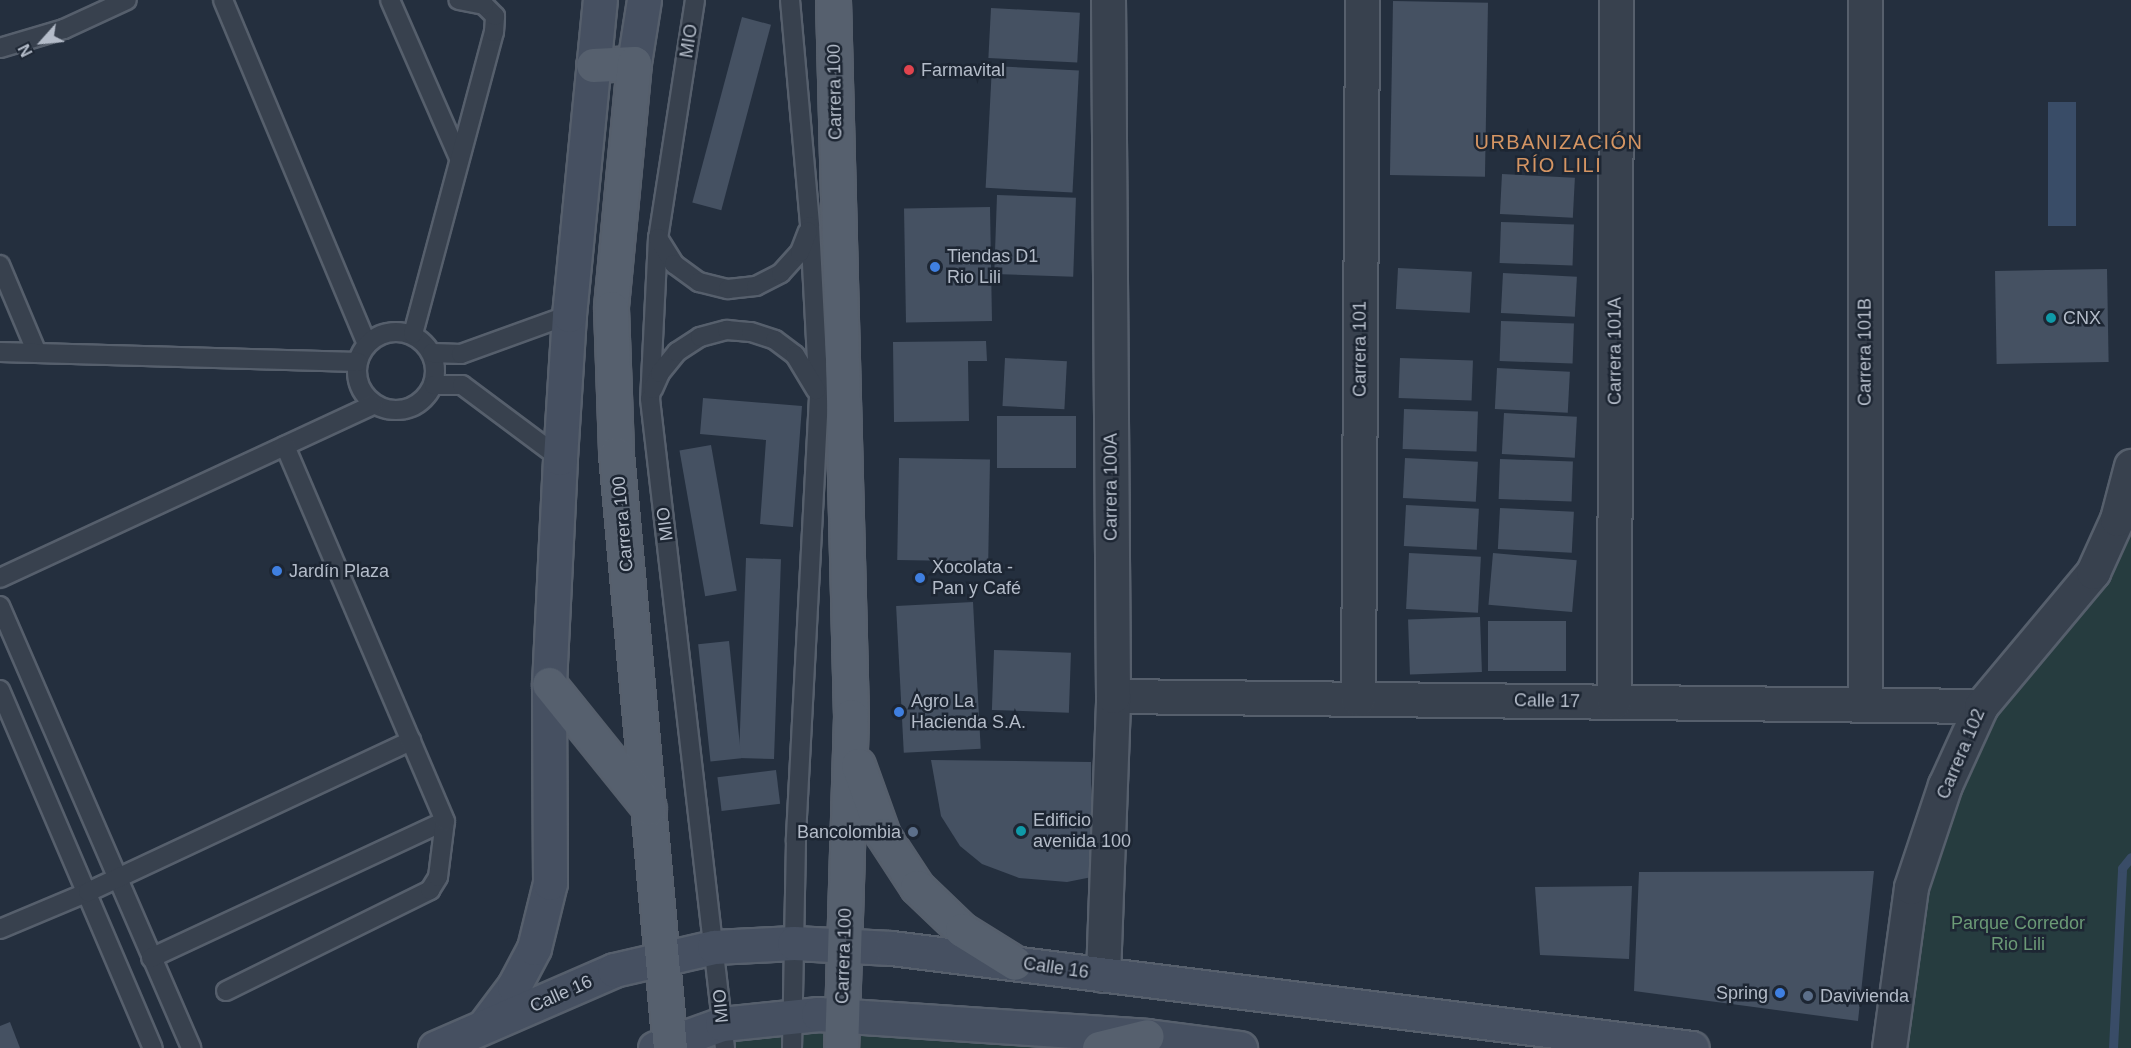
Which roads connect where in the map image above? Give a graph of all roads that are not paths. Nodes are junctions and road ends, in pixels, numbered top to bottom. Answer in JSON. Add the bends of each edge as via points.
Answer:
{"nodes":[{"id":1,"x":127,"y":0,"type":"edge"},
{"id":2,"x":223,"y":0,"type":"edge"},
{"id":3,"x":390,"y":0,"type":"edge"},
{"id":4,"x":458,"y":0,"type":"edge"},
{"id":5,"x":600,"y":0,"type":"edge"},
{"id":6,"x":644,"y":0,"type":"edge"},
{"id":7,"x":695,"y":0,"type":"edge"},
{"id":8,"x":790,"y":0,"type":"edge"},
{"id":9,"x":833,"y":0,"type":"edge"},
{"id":10,"x":1108,"y":0,"type":"edge"},
{"id":11,"x":1362,"y":0,"type":"edge"},
{"id":12,"x":1616,"y":0,"type":"edge"},
{"id":13,"x":1865,"y":0,"type":"edge"},
{"id":14,"x":0,"y":48,"type":"edge"},
{"id":15,"x":634,"y":63,"type":"junction"},
{"id":16,"x":593,"y":65,"type":"junction"},
{"id":17,"x":459,"y":158,"type":"junction"},
{"id":18,"x":810,"y":226,"type":"junction"},
{"id":19,"x":658,"y":238,"type":"junction"},
{"id":20,"x":0,"y":265,"type":"edge"},
{"id":21,"x":568,"y":315,"type":"junction"},
{"id":22,"x":413,"y":334,"type":"junction"},
{"id":23,"x":367,"y":344,"type":"junction"},
{"id":24,"x":0,"y":352,"type":"edge"},
{"id":25,"x":37,"y":353,"type":"junction"},
{"id":26,"x":432,"y":353,"type":"junction"},
{"id":27,"x":358,"y":362,"type":"junction"},
{"id":28,"x":434,"y":385,"type":"junction"},
{"id":29,"x":819,"y":397,"type":"junction"},
{"id":30,"x":650,"y":399,"type":"junction"},
{"id":31,"x":374,"y":404,"type":"junction"},
{"id":32,"x":285,"y":446,"type":"junction"},
{"id":33,"x":560,"y":458,"type":"junction"},
{"id":34,"x":2131,"y":466,"type":"edge"},
{"id":35,"x":0,"y":578,"type":"edge"},
{"id":36,"x":0,"y":606,"type":"edge"},
{"id":37,"x":549,"y":684,"type":"junction"},
{"id":38,"x":0,"y":690,"type":"edge"},
{"id":39,"x":1113,"y":696,"type":"junction"},
{"id":40,"x":1358,"y":699,"type":"junction"},
{"id":41,"x":1614,"y":702,"type":"junction"},
{"id":42,"x":1864,"y":705,"type":"junction"},
{"id":43,"x":1981,"y":706,"type":"junction"},
{"id":44,"x":851,"y":716,"type":"junction"},
{"id":45,"x":411,"y":741,"type":"junction"},
{"id":46,"x":80,"y":795,"type":"junction"},
{"id":47,"x":52,"y":808,"type":"junction"},
{"id":48,"x":649,"y":808,"type":"junction"},
{"id":49,"x":445,"y":821,"type":"junction"},
{"id":50,"x":116,"y":878,"type":"junction"},
{"id":51,"x":88,"y":892,"type":"junction"},
{"id":52,"x":0,"y":928,"type":"edge"},
{"id":53,"x":794,"y":943,"type":"junction"},
{"id":54,"x":844,"y":945,"type":"junction"},
{"id":55,"x":714,"y":947,"type":"junction"},
{"id":56,"x":661,"y":957,"type":"junction"},
{"id":57,"x":151,"y":958,"type":"junction"},
{"id":58,"x":1015,"y":963,"type":"junction"},
{"id":59,"x":1103,"y":975,"type":"junction"},
{"id":60,"x":226,"y":991,"type":"dead end"},
{"id":61,"x":793,"y":1015,"type":"junction"},
{"id":62,"x":842,"y":1015,"type":"junction"},
{"id":63,"x":483,"y":1028,"type":"junction"},
{"id":64,"x":724,"y":1036,"type":"edge"},
{"id":65,"x":1147,"y":1036,"type":"junction"},
{"id":66,"x":665,"y":1046,"type":"edge"},
{"id":67,"x":153,"y":1048,"type":"edge"},
{"id":68,"x":191,"y":1048,"type":"edge"},
{"id":69,"x":435,"y":1048,"type":"edge"},
{"id":70,"x":792,"y":1048,"type":"edge"},
{"id":71,"x":841,"y":1048,"type":"edge"},
{"id":72,"x":1099,"y":1048,"type":"edge"},
{"id":73,"x":1240,"y":1048,"type":"edge"},
{"id":74,"x":1692,"y":1048,"type":"edge"},
{"id":75,"x":1889,"y":1048,"type":"edge"}],
"edges":[{"from":1,"to":14,"type":"lane","via":[[64,30]]},
{"from":2,"to":23,"type":"lane"},
{"from":3,"to":17,"type":"lane"},
{"from":4,"to":17,"type":"lane","via":[[484,4],[495,15],[494,32]]},
{"from":5,"to":16,"type":"street"},
{"from":6,"to":15,"type":"street","name":"Carrera 100"},
{"from":7,"to":19,"type":"lane","name":"MIO"},
{"from":8,"to":18,"type":"lane"},
{"from":9,"to":44,"type":"main road","name":"Carrera 100"},
{"from":10,"to":39,"type":"street","name":"Carrera 100A"},
{"from":11,"to":40,"type":"street","name":"Carrera 101"},
{"from":12,"to":41,"type":"street","name":"Carrera 101A"},
{"from":13,"to":42,"type":"street","name":"Carrera 101B"},
{"from":15,"to":16,"type":"main road"},
{"from":15,"to":48,"type":"main road","name":"Carrera 100","via":[[611,308],[616,454]]},
{"from":16,"to":21,"type":"street"},
{"from":17,"to":22,"type":"lane"},
{"from":18,"to":19,"type":"lane","via":[[800,252],[781,273],[756,286],[728,290],[690,276],[674,264]]},
{"from":18,"to":29,"type":"lane"},
{"from":19,"to":30,"type":"lane","name":"MIO"},
{"from":20,"to":25,"type":"lane"},
{"from":21,"to":26,"type":"lane","via":[[461,354]]},
{"from":21,"to":33,"type":"street"},
{"from":22,"to":23,"type":"lane","via":[[388,332]]},
{"from":22,"to":26,"type":"lane"},
{"from":23,"to":27,"type":"lane"},
{"from":24,"to":25,"type":"lane"},
{"from":25,"to":27,"type":"lane"},
{"from":26,"to":28,"type":"lane","via":[[436,363]]},
{"from":27,"to":31,"type":"lane","via":[[359,382]]},
{"from":28,"to":31,"type":"lane","via":[[426,397],[407,408],[393,410]]},
{"from":28,"to":33,"type":"lane","via":[[462,385]]},
{"from":29,"to":30,"type":"lane","via":[[810,374],[795,355],[775,340],[727,330],[700,337],[677,352],[660,373]]},
{"from":29,"to":53,"type":"lane"},
{"from":30,"to":55,"type":"lane","name":"MIO"},
{"from":31,"to":32,"type":"lane"},
{"from":32,"to":35,"type":"lane"},
{"from":32,"to":45,"type":"lane"},
{"from":33,"to":37,"type":"street"},
{"from":34,"to":43,"type":"street","name":"Carrera 102","via":[[2117,519],[2093,573]]},
{"from":36,"to":46,"type":"lane"},
{"from":37,"to":48,"type":"main road"},
{"from":37,"to":63,"type":"street","via":[[550,883],[534,948],[514,986]]},
{"from":38,"to":47,"type":"lane"},
{"from":39,"to":40,"type":"street","name":"Calle 17"},
{"from":39,"to":59,"type":"street","name":"Carrera 100A"},
{"from":40,"to":41,"type":"street","name":"Calle 17"},
{"from":41,"to":42,"type":"street","name":"Calle 17"},
{"from":42,"to":43,"type":"street","name":"Calle 17"},
{"from":43,"to":75,"type":"street","name":"Carrera 102","via":[[1945,785],[1911,886]]},
{"from":44,"to":54,"type":"main road","name":"Carrera 100"},
{"from":44,"to":58,"type":"main road","via":[[860,778],[893,854],[946,917],[979,943]]},
{"from":45,"to":49,"type":"lane"},
{"from":45,"to":50,"type":"lane"},
{"from":46,"to":47,"type":"lane"},
{"from":46,"to":50,"type":"lane"},
{"from":47,"to":51,"type":"lane"},
{"from":48,"to":56,"type":"main road","name":"Carrera 100"},
{"from":49,"to":57,"type":"lane"},
{"from":49,"to":60,"type":"lane","via":[[438,876],[430,890]]},
{"from":50,"to":51,"type":"lane"},
{"from":50,"to":57,"type":"lane"},
{"from":51,"to":52,"type":"lane"},
{"from":51,"to":67,"type":"lane"},
{"from":53,"to":54,"type":"street","name":"Calle 16"},
{"from":53,"to":55,"type":"street","name":"Calle 16"},
{"from":53,"to":61,"type":"lane"},
{"from":54,"to":58,"type":"street","name":"Calle 16"},
{"from":54,"to":62,"type":"main road","name":"Carrera 100"},
{"from":55,"to":56,"type":"street","name":"Calle 16"},
{"from":55,"to":64,"type":"lane","name":"MIO"},
{"from":56,"to":63,"type":"street","name":"Calle 16","via":[[614,970]]},
{"from":56,"to":66,"type":"main road","name":"Carrera 100"},
{"from":57,"to":68,"type":"lane"},
{"from":58,"to":59,"type":"street","name":"Calle 16"},
{"from":59,"to":74,"type":"street","name":"Calle 16"},
{"from":61,"to":62,"type":"street"},
{"from":61,"to":64,"type":"street"},
{"from":61,"to":70,"type":"lane"},
{"from":62,"to":65,"type":"street"},
{"from":62,"to":71,"type":"main road","name":"Carrera 100"},
{"from":63,"to":69,"type":"street","name":"Calle 16"},
{"from":64,"to":66,"type":"street"},
{"from":65,"to":72,"type":"main road"},
{"from":65,"to":73,"type":"street"}]}
